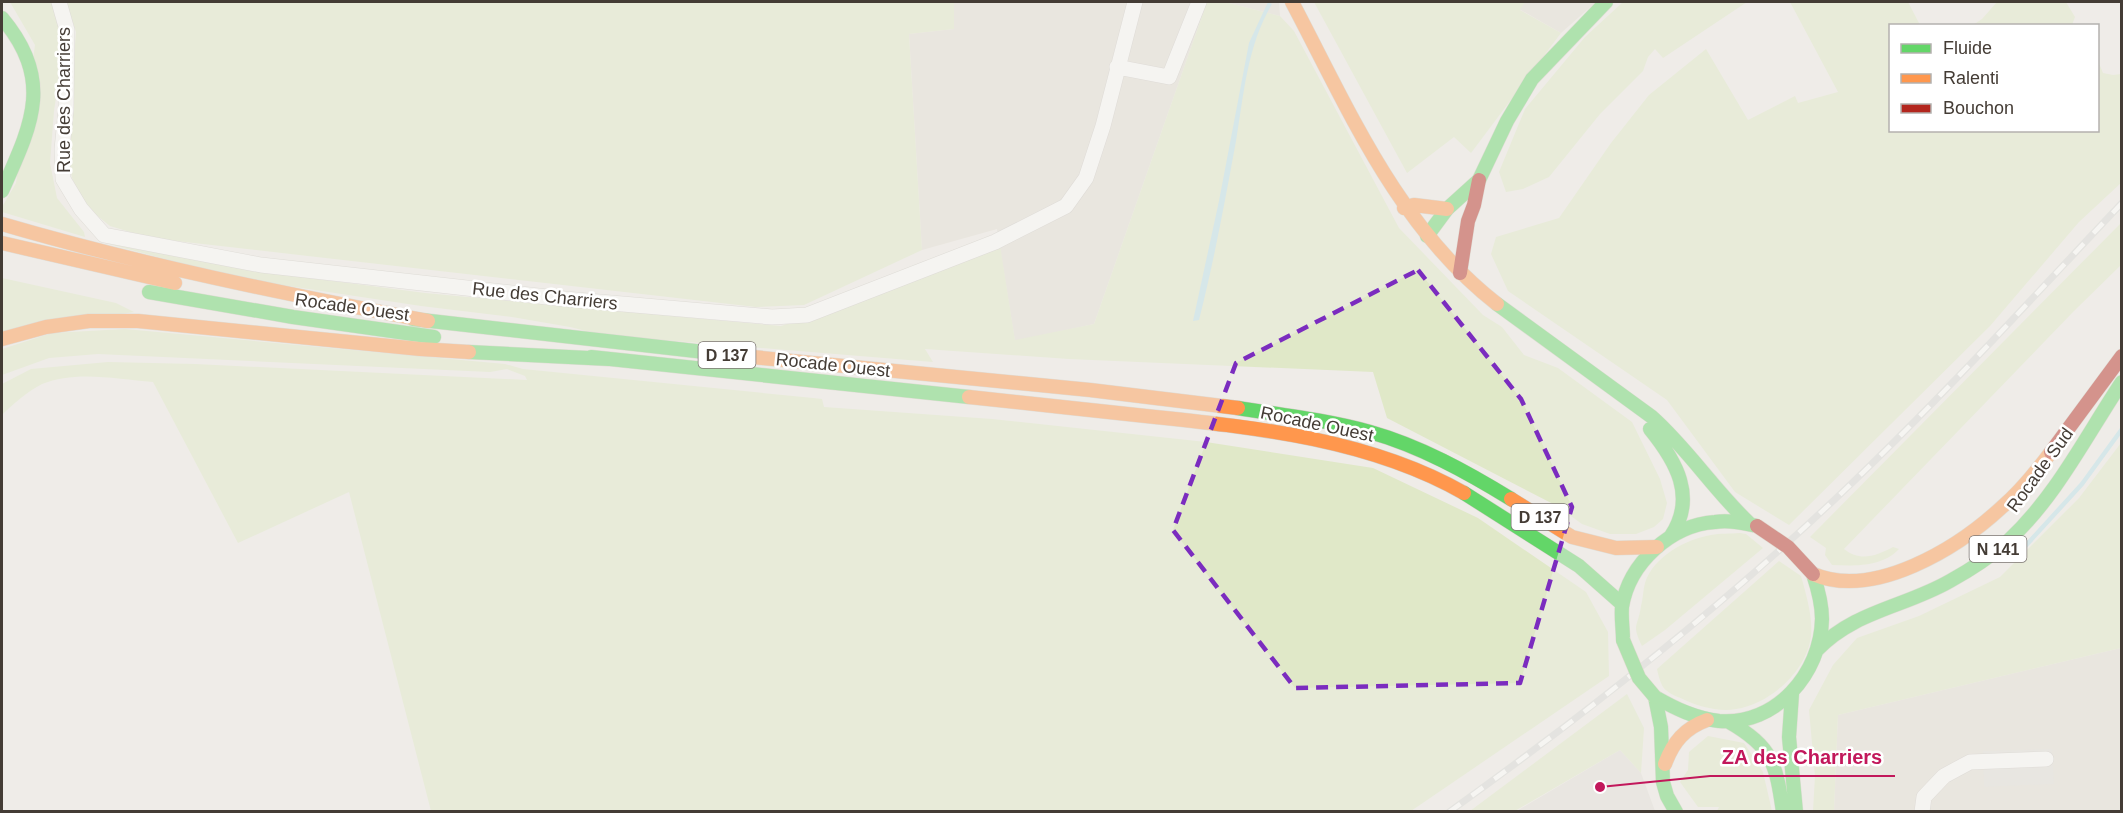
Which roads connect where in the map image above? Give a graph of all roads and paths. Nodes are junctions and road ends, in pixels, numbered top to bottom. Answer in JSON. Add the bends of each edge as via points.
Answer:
{"nodes":[{"id":1,"x":59,"y":2,"type":"edge"},
{"id":2,"x":1135,"y":2,"type":"edge"},
{"id":3,"x":1199,"y":2,"type":"edge"},
{"id":4,"x":1292,"y":2,"type":"edge"},
{"id":5,"x":1606,"y":2,"type":"edge"},
{"id":6,"x":2,"y":18,"type":"edge"},
{"id":7,"x":2,"y":39,"type":"edge"},
{"id":8,"x":1117,"y":67,"type":"junction"},
{"id":9,"x":2,"y":162,"type":"edge"},
{"id":10,"x":1479,"y":180,"type":"junction"},
{"id":11,"x":2,"y":191,"type":"edge"},
{"id":12,"x":1404,"y":208,"type":"junction"},
{"id":13,"x":1447,"y":209,"type":"junction"},
{"id":14,"x":2,"y":224,"type":"edge"},
{"id":15,"x":1466,"y":229,"type":"junction"},
{"id":16,"x":1428,"y":236,"type":"junction"},
{"id":17,"x":2,"y":243,"type":"edge"},
{"id":18,"x":1437,"y":250,"type":"junction"},
{"id":19,"x":1460,"y":273,"type":"junction"},
{"id":20,"x":130,"y":288,"type":"dead end"},
{"id":21,"x":428,"y":321,"type":"junction"},
{"id":22,"x":2,"y":339,"type":"edge"},
{"id":23,"x":2121,"y":356,"type":"edge"},
{"id":24,"x":609,"y":359,"type":"junction"},
{"id":25,"x":2121,"y":382,"type":"edge"},
{"id":26,"x":1609,"y":384,"type":"junction"},
{"id":27,"x":1753,"y":525,"type":"junction"},
{"id":28,"x":1671,"y":536,"type":"junction"},
{"id":29,"x":1657,"y":547,"type":"junction"},
{"id":30,"x":1813,"y":574,"type":"junction"},
{"id":31,"x":1622,"y":604,"type":"junction"},
{"id":32,"x":1817,"y":650,"type":"junction"},
{"id":33,"x":1792,"y":694,"type":"junction"},
{"id":34,"x":1654,"y":697,"type":"junction"},
{"id":35,"x":1707,"y":720,"type":"junction"},
{"id":36,"x":1729,"y":722,"type":"junction"},
{"id":37,"x":2046,"y":759,"type":"dead end"},
{"id":38,"x":1662,"y":782,"type":"junction"},
{"id":39,"x":1676,"y":812,"type":"edge"},
{"id":40,"x":1783,"y":812,"type":"edge"},
{"id":41,"x":1796,"y":812,"type":"edge"},
{"id":42,"x":1922,"y":812,"type":"edge"}],
"edges":[{"from":1,"to":8,"type":"street","name":"Rue des Charriers","via":[[67,30],[63,179],[81,209],[104,234],[261,265],[772,318],[807,315],[996,242],[1066,206],[1086,178]]},
{"from":2,"to":8,"type":"street","name":"Rue des Charriers"},
{"from":3,"to":8,"type":"street","via":[[1169,77]]},
{"from":4,"to":12,"type":"main road"},
{"from":5,"to":10,"type":"main road","via":[[1532,79],[1507,120]]},
{"from":6,"to":11,"type":"main road","via":[[25,49],[33,90],[28,132]]},
{"from":7,"to":9,"type":"main road","via":[[13,58],[20,91],[15,125]]},
{"from":10,"to":13,"type":"main road"},
{"from":10,"to":15,"type":"main road"},
{"from":12,"to":13,"type":"main road","via":[[1414,205]]},
{"from":12,"to":16,"type":"main road"},
{"from":13,"to":16,"type":"main road"},
{"from":14,"to":21,"type":"main road","via":[[234,285]]},
{"from":15,"to":18,"type":"main road"},
{"from":15,"to":19,"type":"main road"},
{"from":16,"to":18,"type":"main road"},
{"from":17,"to":21,"type":"main road","name":"Rocade Ouest","number":"D 137","via":[[228,294]]},
{"from":18,"to":19,"type":"main road"},
{"from":19,"to":26,"type":"main road","via":[[1513,318]]},
{"from":20,"to":24,"type":"main road","name":"Rocade Ouest","number":"D 137","via":[[293,317]]},
{"from":21,"to":29,"type":"main road","name":"Rocade Ouest","number":"D 137","via":[[1090,390],[1330,423],[1403,443],[1433,457],[1478,479],[1572,537],[1616,548]]},
{"from":22,"to":24,"type":"main road","via":[[78,322],[138,321],[420,349]]},
{"from":23,"to":30,"type":"main road","name":"Rocade Sud","number":"N 141","via":[[2027,482],[1980,526],[1923,561],[1879,577],[1847,583]]},
{"from":24,"to":31,"type":"main road","name":"Rocade Ouest","number":"D 137","via":[[1221,424],[1353,447],[1436,477],[1490,508],[1578,566]]},
{"from":25,"to":32,"type":"main road","name":"Rocade Sud","number":"N 141","via":[[2046,500],[2013,537],[1938,588],[1843,625]]},
{"from":26,"to":27,"type":"main road","via":[[1658,422],[1726,501]]},
{"from":26,"to":28,"type":"main road","via":[[1657,437],[1681,483],[1682,517]]},
{"from":27,"to":28,"type":"main road","via":[[1712,521],[1684,528]]},
{"from":27,"to":30,"type":"main road","bridge":true,"via":[[1780,539]]},
{"from":28,"to":29,"type":"main road"},
{"from":29,"to":31,"type":"main road","via":[[1632,577]]},
{"from":30,"to":32,"type":"main road","via":[[1821,594],[1823,622]]},
{"from":31,"to":34,"type":"main road","bridge":true,"via":[[1623,640],[1639,678]]},
{"from":32,"to":33,"type":"main road"},
{"from":33,"to":36,"type":"main road","via":[[1765,714]]},
{"from":33,"to":41,"type":"main road","via":[[1788,729]]},
{"from":34,"to":35,"type":"main road","via":[[1686,715]]},
{"from":34,"to":38,"type":"main road","via":[[1663,730],[1659,764]]},
{"from":35,"to":36,"type":"main road"},
{"from":35,"to":38,"type":"main road","via":[[1691,726],[1675,741],[1665,762]]},
{"from":36,"to":40,"type":"main road","via":[[1757,739],[1768,752],[1776,767]]},
{"from":37,"to":42,"type":"street","via":[[1970,762],[1944,776],[1924,797]]},
{"from":38,"to":39,"type":"main road"}]}
